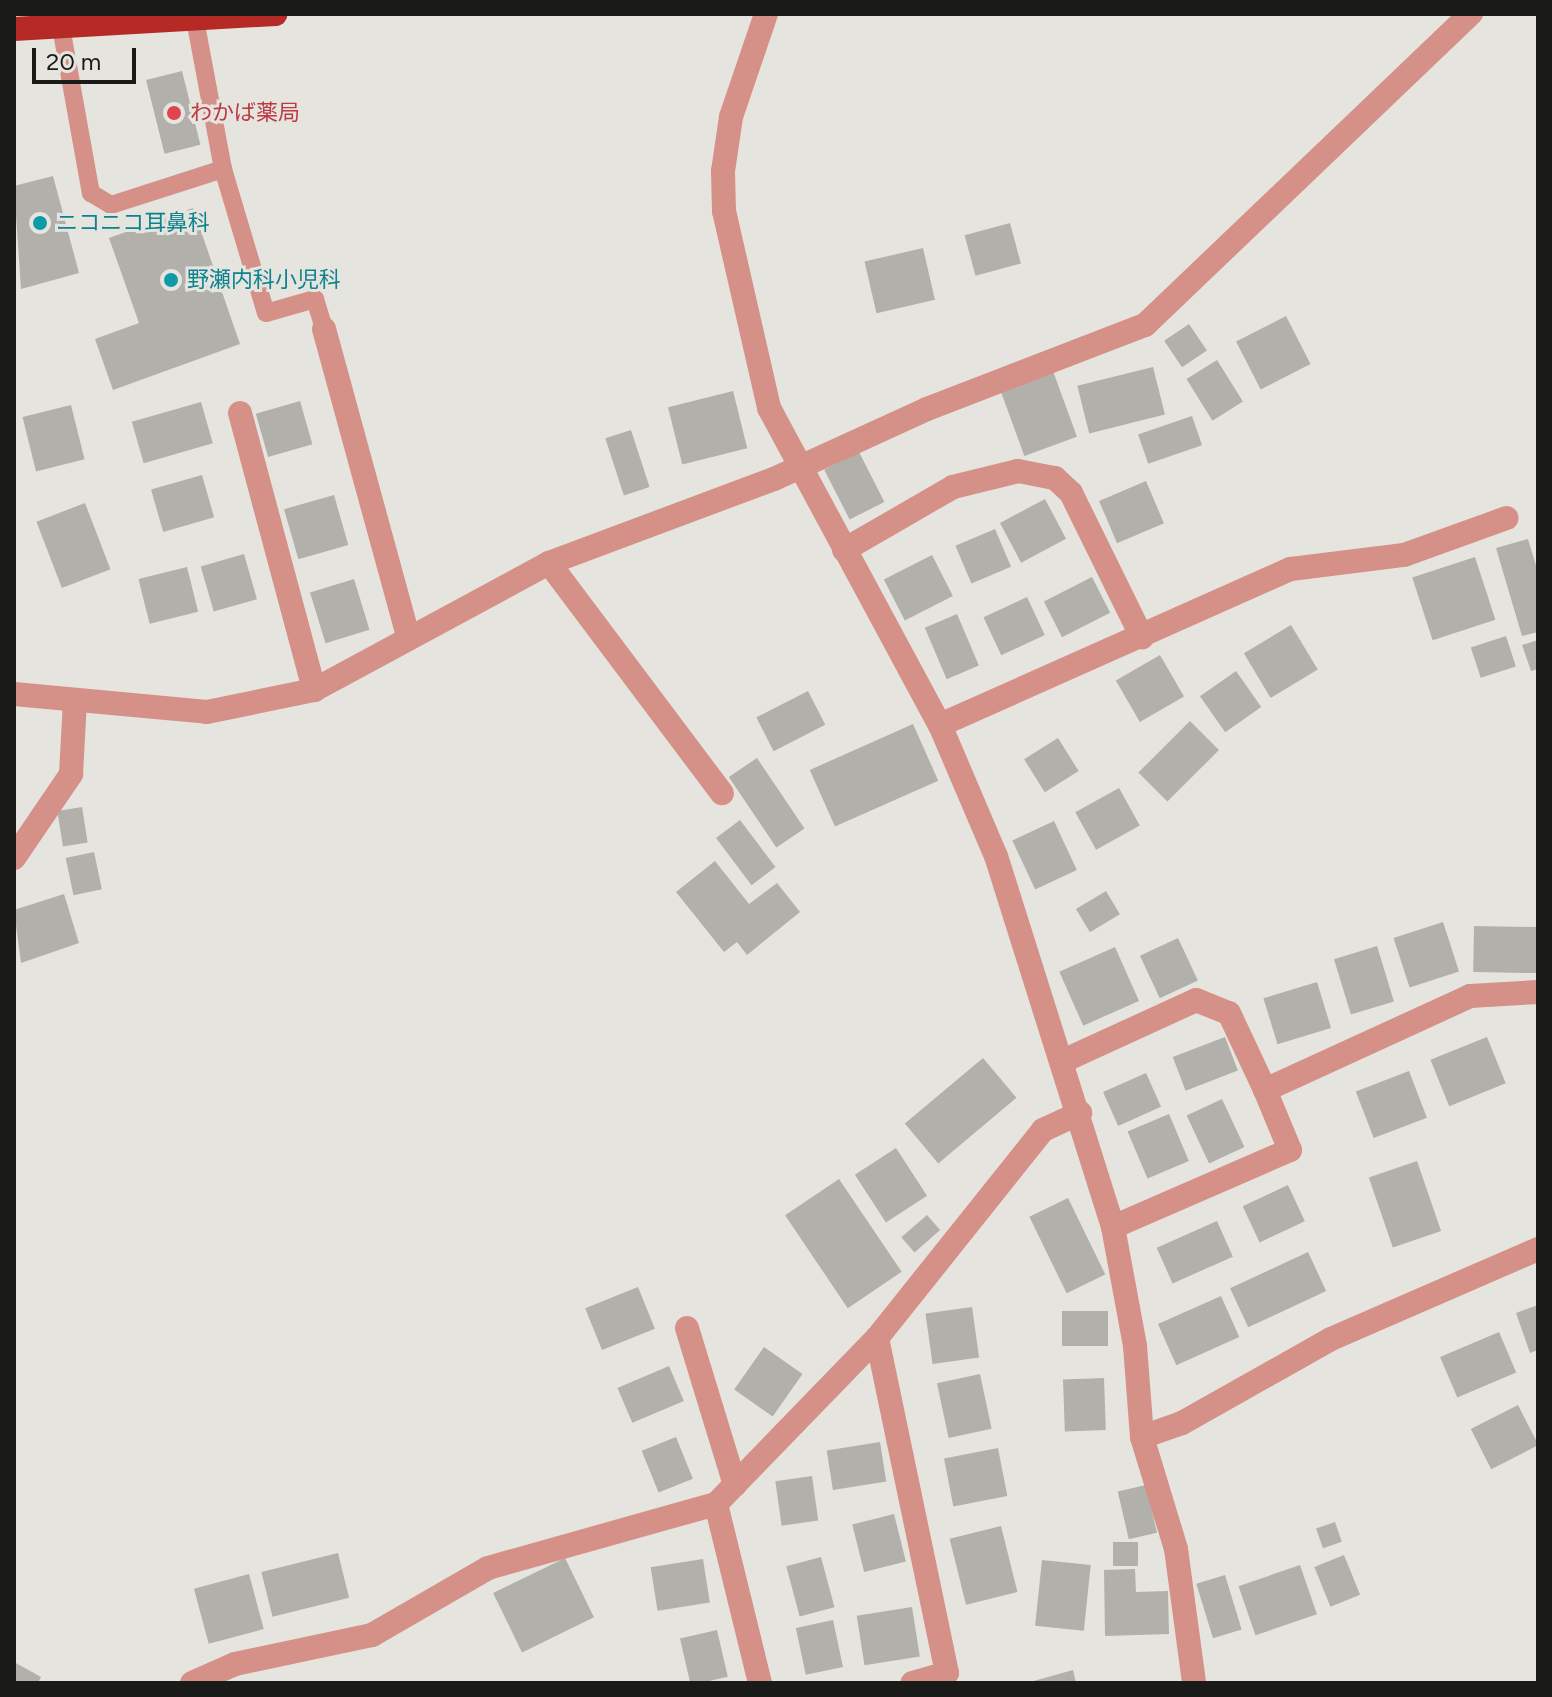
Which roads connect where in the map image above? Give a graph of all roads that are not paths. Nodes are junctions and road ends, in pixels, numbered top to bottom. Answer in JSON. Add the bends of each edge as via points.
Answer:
{"nodes":[{"id":1,"x":276,"y":14,"type":"edge"},
{"id":2,"x":766,"y":14,"type":"edge"},
{"id":3,"x":1471,"y":14,"type":"edge"},
{"id":4,"x":195,"y":20,"type":"junction"},
{"id":5,"x":61,"y":27,"type":"junction"},
{"id":6,"x":14,"y":29,"type":"edge"},
{"id":7,"x":223,"y":169,"type":"junction"},
{"id":8,"x":324,"y":329,"type":"joint"},
{"id":9,"x":240,"y":413,"type":"dead end"},
{"id":10,"x":795,"y":466,"type":"junction"},
{"id":11,"x":1507,"y":518,"type":"dead end"},
{"id":12,"x":844,"y":550,"type":"junction"},
{"id":13,"x":549,"y":563,"type":"junction"},
{"id":14,"x":408,"y":637,"type":"junction"},
{"id":15,"x":1142,"y":637,"type":"junction"},
{"id":16,"x":314,"y":690,"type":"junction"},
{"id":17,"x":14,"y":694,"type":"edge"},
{"id":18,"x":75,"y":700,"type":"junction"},
{"id":19,"x":940,"y":725,"type":"junction"},
{"id":20,"x":722,"y":793,"type":"dead end"},
{"id":21,"x":14,"y":858,"type":"edge"},
{"id":22,"x":1538,"y":992,"type":"edge"},
{"id":23,"x":1063,"y":1061,"type":"junction"},
{"id":24,"x":1265,"y":1090,"type":"junction"},
{"id":25,"x":1080,"y":1113,"type":"junction"},
{"id":26,"x":1113,"y":1227,"type":"junction"},
{"id":27,"x":1538,"y":1249,"type":"edge"},
{"id":28,"x":687,"y":1328,"type":"dead end"},
{"id":29,"x":877,"y":1338,"type":"junction"},
{"id":30,"x":1142,"y":1437,"type":"junction"},
{"id":31,"x":735,"y":1485,"type":"junction"},
{"id":32,"x":716,"y":1504,"type":"junction"},
{"id":33,"x":192,"y":1683,"type":"edge"},
{"id":34,"x":760,"y":1683,"type":"edge"},
{"id":35,"x":912,"y":1683,"type":"edge"},
{"id":36,"x":1194,"y":1683,"type":"edge"}],
"edges":[{"from":1,"to":4,"type":"highway"},
{"from":2,"to":10,"type":"street","via":[[731,117],[724,211],[769,408]]},
{"from":3,"to":10,"type":"street","via":[[1145,325]]},
{"from":4,"to":5,"type":"highway"},
{"from":4,"to":7,"type":"lane"},
{"from":5,"to":6,"type":"highway"},
{"from":5,"to":7,"type":"lane","via":[[91,193],[111,205]]},
{"from":7,"to":8,"type":"lane","via":[[266,313],[315,299]]},
{"from":8,"to":14,"type":"street"},
{"from":9,"to":16,"type":"street"},
{"from":10,"to":12,"type":"street"},
{"from":10,"to":13,"type":"street"},
{"from":11,"to":15,"type":"street","via":[[1404,555],[1291,569]]},
{"from":12,"to":15,"type":"street","via":[[953,487],[1018,471],[1055,478],[1071,493]]},
{"from":12,"to":19,"type":"street"},
{"from":13,"to":14,"type":"street"},
{"from":13,"to":20,"type":"street"},
{"from":14,"to":16,"type":"street"},
{"from":15,"to":19,"type":"street"},
{"from":16,"to":18,"type":"street","via":[[207,712]]},
{"from":17,"to":18,"type":"street"},
{"from":18,"to":21,"type":"street","via":[[71,774]]},
{"from":19,"to":23,"type":"street","via":[[996,856]]},
{"from":22,"to":24,"type":"street","via":[[1470,996]]},
{"from":23,"to":24,"type":"street","via":[[1196,1000],[1229,1013]]},
{"from":23,"to":25,"type":"street"},
{"from":24,"to":26,"type":"street","via":[[1290,1150]]},
{"from":25,"to":26,"type":"street"},
{"from":25,"to":29,"type":"street","via":[[1043,1130]]},
{"from":26,"to":30,"type":"street","via":[[1135,1346]]},
{"from":27,"to":30,"type":"street","via":[[1331,1339],[1182,1423]]},
{"from":28,"to":31,"type":"street"},
{"from":29,"to":31,"type":"street"},
{"from":29,"to":35,"type":"street","via":[[947,1673]]},
{"from":30,"to":36,"type":"street","via":[[1176,1549]]},
{"from":31,"to":32,"type":"street"},
{"from":32,"to":33,"type":"street","via":[[488,1568],[372,1635],[235,1664]]},
{"from":32,"to":34,"type":"street"}]}
